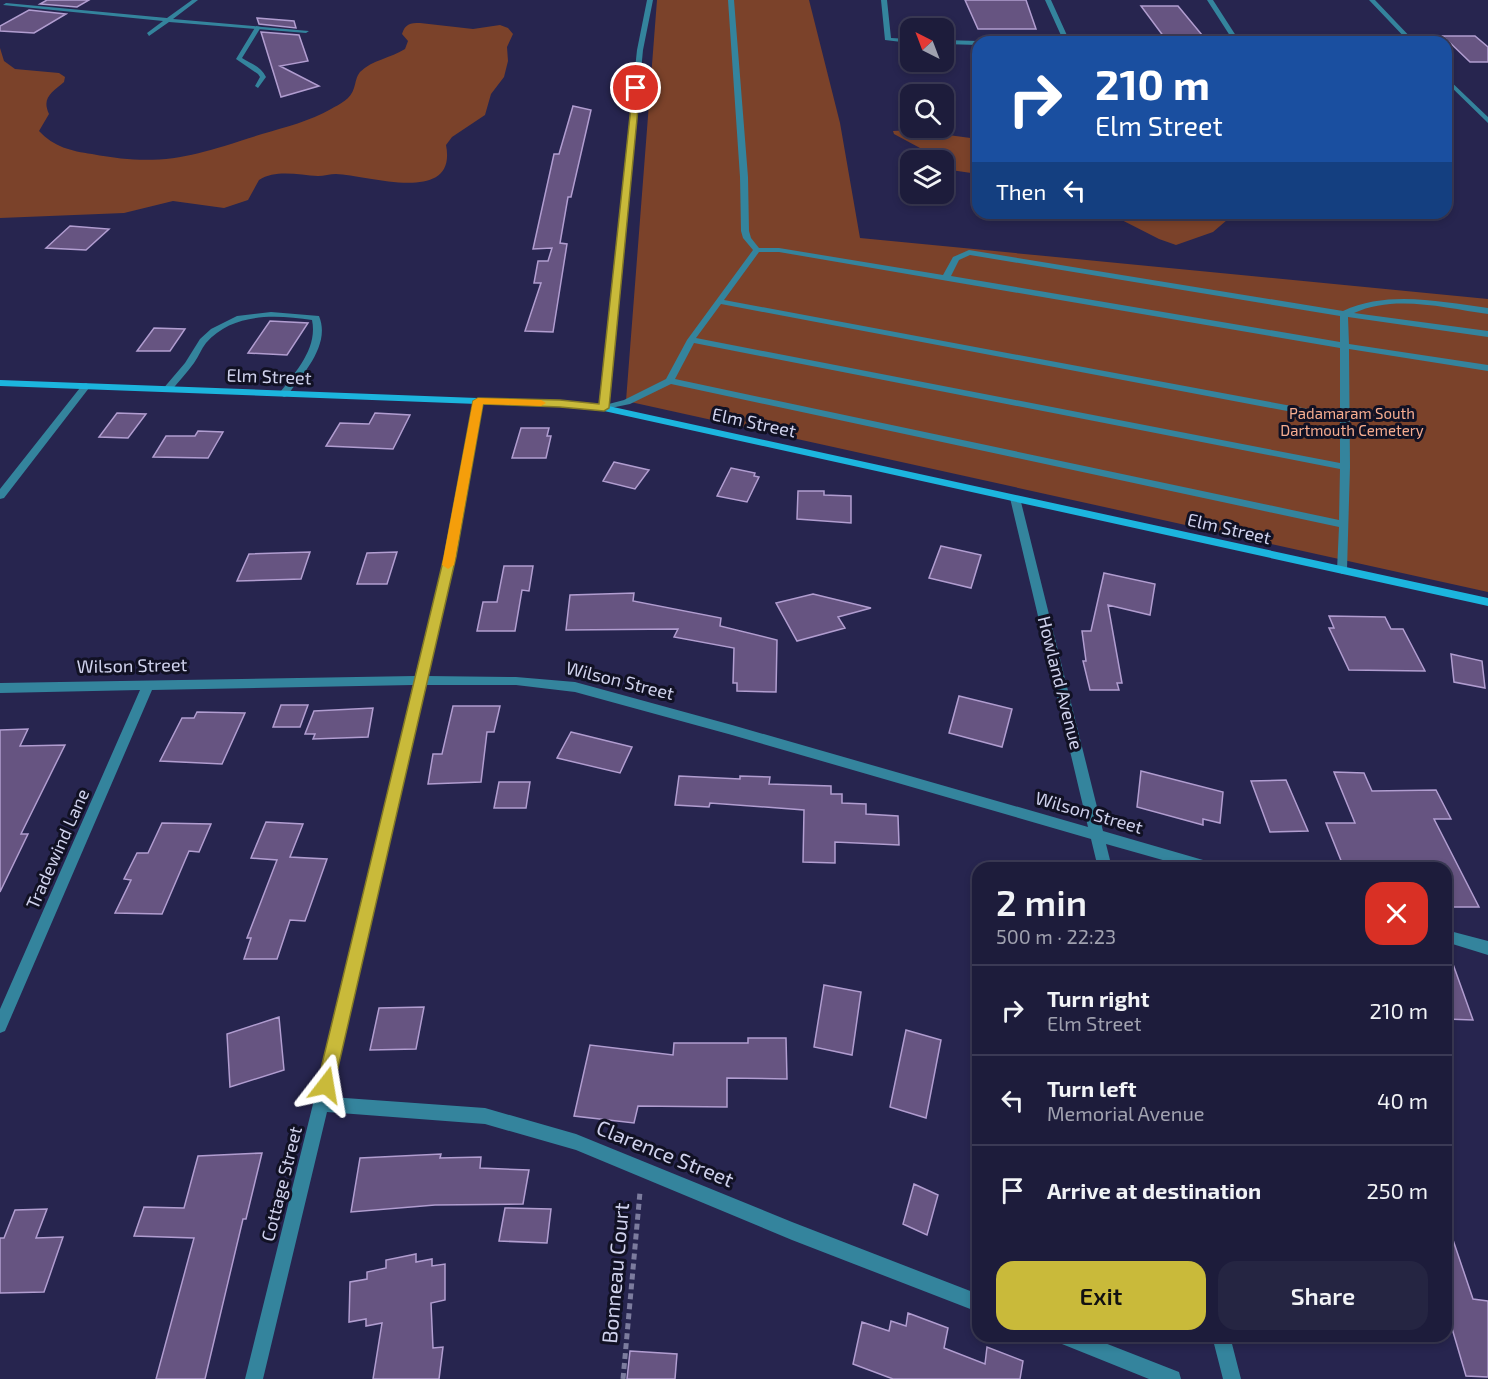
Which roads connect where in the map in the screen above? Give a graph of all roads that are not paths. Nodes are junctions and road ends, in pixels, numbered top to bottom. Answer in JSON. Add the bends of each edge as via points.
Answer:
{"nodes":[{"id":1,"x":14,"y":0,"type":"edge"},
{"id":2,"x":195,"y":0,"type":"edge"},
{"id":3,"x":650,"y":0,"type":"edge"},
{"id":4,"x":731,"y":0,"type":"edge"},
{"id":5,"x":884,"y":0,"type":"edge"},
{"id":6,"x":1048,"y":0,"type":"edge"},
{"id":7,"x":1210,"y":0,"type":"edge"},
{"id":8,"x":1372,"y":0,"type":"edge"},
{"id":9,"x":170,"y":20,"type":"junction"},
{"id":10,"x":258,"y":27,"type":"junction"},
{"id":11,"x":306,"y":31,"type":"dead end"},
{"id":12,"x":149,"y":34,"type":"dead end"},
{"id":13,"x":1064,"y":36,"type":"edge"},
{"id":14,"x":1233,"y":36,"type":"edge"},
{"id":15,"x":1406,"y":36,"type":"edge"},
{"id":16,"x":900,"y":41,"type":"edge"},
{"id":17,"x":954,"y":42,"type":"edge"},
{"id":18,"x":972,"y":43,"type":"edge"},
{"id":19,"x":1452,"y":85,"type":"edge"},
{"id":20,"x":258,"y":86,"type":"dead end"},
{"id":21,"x":1488,"y":121,"type":"edge"},
{"id":22,"x":757,"y":250,"type":"junction"},
{"id":23,"x":946,"y":278,"type":"junction"},
{"id":24,"x":718,"y":301,"type":"junction"},
{"id":25,"x":1488,"y":311,"type":"edge"},
{"id":26,"x":1344,"y":314,"type":"junction"},
{"id":27,"x":1488,"y":334,"type":"edge"},
{"id":28,"x":691,"y":340,"type":"junction"},
{"id":29,"x":1346,"y":346,"type":"junction"},
{"id":30,"x":1488,"y":368,"type":"edge"},
{"id":31,"x":670,"y":381,"type":"junction"},
{"id":32,"x":0,"y":383,"type":"edge"},
{"id":33,"x":86,"y":386,"type":"junction"},
{"id":34,"x":167,"y":390,"type":"junction"},
{"id":35,"x":285,"y":394,"type":"junction"},
{"id":36,"x":478,"y":401,"type":"junction"},
{"id":37,"x":604,"y":408,"type":"junction"},
{"id":38,"x":1345,"y":419,"type":"junction"},
{"id":39,"x":1345,"y":466,"type":"junction"},
{"id":40,"x":0,"y":496,"type":"edge"},
{"id":41,"x":1015,"y":498,"type":"junction"},
{"id":42,"x":1344,"y":525,"type":"junction"},
{"id":43,"x":1342,"y":570,"type":"junction"},
{"id":44,"x":1488,"y":602,"type":"edge"},
{"id":45,"x":420,"y":680,"type":"junction"},
{"id":46,"x":148,"y":685,"type":"junction"},
{"id":47,"x":0,"y":688,"type":"edge"},
{"id":48,"x":1097,"y":836,"type":"junction"},
{"id":49,"x":1104,"y":862,"type":"edge"},
{"id":50,"x":1189,"y":862,"type":"edge"},
{"id":51,"x":1452,"y":938,"type":"edge"},
{"id":52,"x":1488,"y":948,"type":"edge"},
{"id":53,"x":0,"y":1026,"type":"edge"},
{"id":54,"x":321,"y":1104,"type":"junction"},
{"id":55,"x":972,"y":1301,"type":"edge"},
{"id":56,"x":1078,"y":1342,"type":"edge"},
{"id":57,"x":1223,"y":1342,"type":"edge"},
{"id":58,"x":254,"y":1379,"type":"edge"},
{"id":59,"x":1172,"y":1379,"type":"edge"},
{"id":60,"x":1232,"y":1379,"type":"edge"}],
"edges":[{"from":1,"to":9,"type":"street","via":[[6,5]]},
{"from":2,"to":9,"type":"street"},
{"from":3,"to":37,"type":"street","via":[[640,50]]},
{"from":4,"to":22,"type":"street","via":[[745,231]]},
{"from":5,"to":16,"type":"street","via":[[888,40]]},
{"from":6,"to":13,"type":"street"},
{"from":7,"to":14,"type":"street"},
{"from":8,"to":15,"type":"street"},
{"from":9,"to":10,"type":"street"},
{"from":9,"to":12,"type":"street"},
{"from":10,"to":11,"type":"street"},
{"from":10,"to":20,"type":"street","via":[[239,59],[262,73]]},
{"from":17,"to":18,"type":"street"},
{"from":19,"to":21,"type":"street"},
{"from":22,"to":23,"type":"street","via":[[779,250]]},
{"from":22,"to":24,"type":"street"},
{"from":23,"to":26,"type":"street","via":[[956,259],[969,252]]},
{"from":23,"to":29,"type":"street"},
{"from":24,"to":28,"type":"street"},
{"from":24,"to":38,"type":"street"},
{"from":25,"to":26,"type":"street","via":[[1373,302]]},
{"from":26,"to":27,"type":"street"},
{"from":26,"to":29,"type":"street"},
{"from":28,"to":31,"type":"street"},
{"from":28,"to":39,"type":"street"},
{"from":29,"to":30,"type":"street"},
{"from":29,"to":38,"type":"street"},
{"from":31,"to":37,"type":"street","via":[[627,402]]},
{"from":31,"to":42,"type":"street"},
{"from":32,"to":33,"type":"street","name":"Elm Street"},
{"from":33,"to":34,"type":"street","name":"Elm Street"},
{"from":33,"to":40,"type":"street"},
{"from":34,"to":35,"type":"street","name":"Elm Street"},
{"from":34,"to":35,"type":"street","via":[[203,340],[235,317],[316,318],[320,327],[317,343]]},
{"from":35,"to":36,"type":"street","name":"Elm Street"},
{"from":36,"to":37,"type":"street","name":"Elm Street"},
{"from":36,"to":45,"type":"street","name":"Cottage Street","via":[[450,557]]},
{"from":37,"to":41,"type":"street","name":"Elm Street"},
{"from":38,"to":39,"type":"street"},
{"from":39,"to":42,"type":"street"},
{"from":41,"to":43,"type":"street","name":"Elm Street"},
{"from":41,"to":48,"type":"street","name":"Howland Avenue"},
{"from":42,"to":43,"type":"street"},
{"from":43,"to":44,"type":"street","name":"Elm Street"},
{"from":45,"to":46,"type":"street","name":"Wilson Street"},
{"from":45,"to":48,"type":"street","name":"Wilson Street","via":[[516,681],[575,687]]},
{"from":45,"to":54,"type":"street","name":"Cottage Street"},
{"from":46,"to":47,"type":"street","name":"Wilson Street"},
{"from":46,"to":53,"type":"street","name":"Tradewind Lane"},
{"from":48,"to":49,"type":"street","name":"Howland Avenue"},
{"from":48,"to":50,"type":"street","name":"Wilson Street"},
{"from":51,"to":52,"type":"street"},
{"from":54,"to":55,"type":"street","name":"Clarence Street","via":[[484,1116],[576,1142]]},
{"from":54,"to":58,"type":"street","name":"Cottage Street"},
{"from":56,"to":59,"type":"street"},
{"from":57,"to":60,"type":"street"}]}
